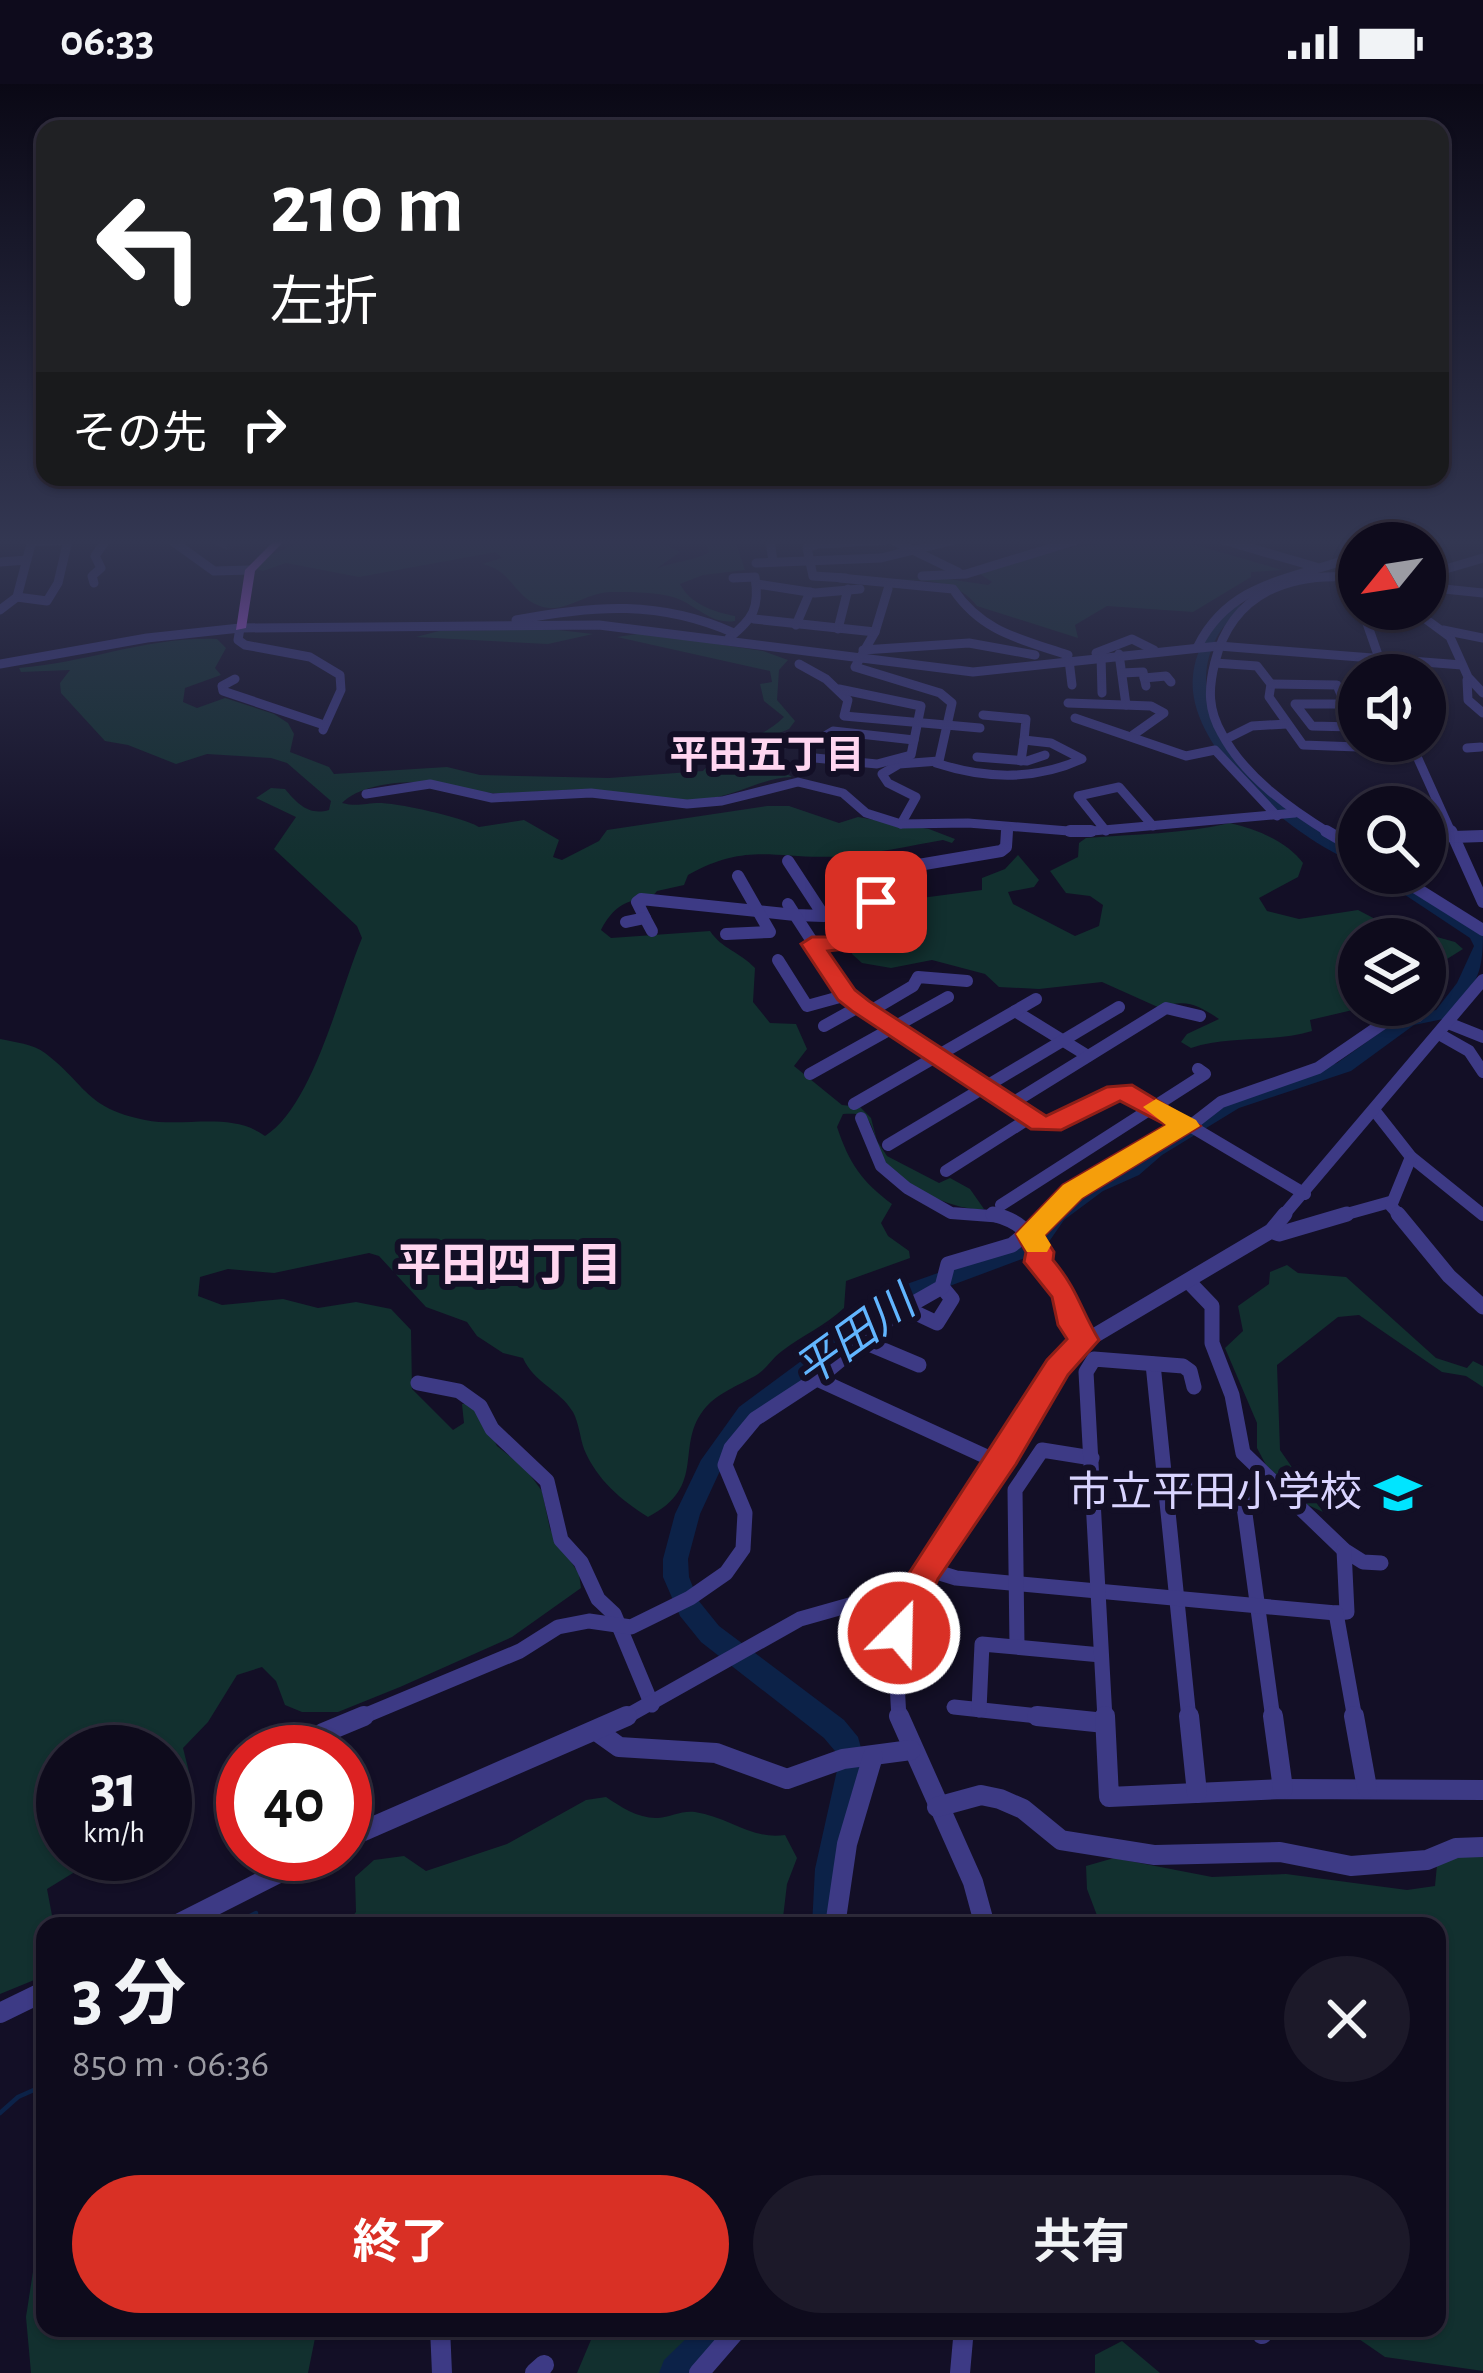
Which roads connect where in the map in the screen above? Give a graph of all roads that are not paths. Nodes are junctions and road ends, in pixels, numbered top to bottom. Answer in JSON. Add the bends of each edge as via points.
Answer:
{"nodes":[{"id":1,"x":1217,"y":646,"type":"edge"},
{"id":2,"x":97,"y":647,"type":"edge"},
{"id":3,"x":255,"y":647,"type":"edge"},
{"id":4,"x":780,"y":647,"type":"edge"},
{"id":5,"x":866,"y":647,"type":"edge"},
{"id":6,"x":931,"y":647,"type":"edge"},
{"id":7,"x":989,"y":647,"type":"edge"},
{"id":8,"x":1035,"y":647,"type":"edge"},
{"id":9,"x":1107,"y":647,"type":"edge"},
{"id":10,"x":1148,"y":647,"type":"edge"},
{"id":11,"x":1190,"y":647,"type":"edge"},
{"id":12,"x":1229,"y":647,"type":"edge"},
{"id":13,"x":1457,"y":647,"type":"edge"},
{"id":14,"x":1154,"y":650,"type":"junction"},
{"id":15,"x":861,"y":654,"type":"junction"},
{"id":16,"x":1120,"y":654,"type":"junction"},
{"id":17,"x":1338,"y":654,"type":"edge"},
{"id":18,"x":1101,"y":656,"type":"junction"},
{"id":19,"x":1063,"y":661,"type":"junction"},
{"id":20,"x":1215,"y":663,"type":"junction"},
{"id":21,"x":1446,"y":663,"type":"edge"},
{"id":22,"x":0,"y":664,"type":"edge"},
{"id":23,"x":800,"y":664,"type":"dead end"},
{"id":24,"x":1462,"y":665,"type":"junction"},
{"id":25,"x":1122,"y":673,"type":"junction"},
{"id":26,"x":235,"y":679,"type":"dead end"},
{"id":27,"x":1171,"y":682,"type":"dead end"},
{"id":28,"x":1271,"y":684,"type":"junction"},
{"id":29,"x":1072,"y":685,"type":"dead end"},
{"id":30,"x":1338,"y":688,"type":"edge"},
{"id":31,"x":839,"y":689,"type":"junction"},
{"id":32,"x":1102,"y":693,"type":"dead end"},
{"id":33,"x":1479,"y":699,"type":"edge"},
{"id":34,"x":1068,"y":704,"type":"dead end"},
{"id":35,"x":1338,"y":704,"type":"edge"},
{"id":36,"x":1126,"y":705,"type":"junction"},
{"id":37,"x":1483,"y":713,"type":"edge"},
{"id":38,"x":844,"y":716,"type":"junction"},
{"id":39,"x":1076,"y":718,"type":"dead end"},
{"id":40,"x":918,"y":722,"type":"junction"},
{"id":41,"x":1287,"y":724,"type":"junction"},
{"id":42,"x":948,"y":725,"type":"junction"},
{"id":43,"x":1338,"y":727,"type":"edge"},
{"id":44,"x":980,"y":728,"type":"junction"},
{"id":45,"x":833,"y":731,"type":"junction"},
{"id":46,"x":1133,"y":734,"type":"junction"},
{"id":47,"x":1226,"y":739,"type":"junction"},
{"id":48,"x":914,"y":740,"type":"junction"},
{"id":49,"x":1024,"y":740,"type":"junction"},
{"id":50,"x":1338,"y":747,"type":"edge"},
{"id":51,"x":1045,"y":755,"type":"dead end"},
{"id":52,"x":815,"y":758,"type":"dead end"},
{"id":53,"x":838,"y":760,"type":"junction"},
{"id":54,"x":1021,"y":761,"type":"junction"},
{"id":55,"x":1235,"y":762,"type":"junction"},
{"id":56,"x":1420,"y":762,"type":"edge"},
{"id":57,"x":936,"y":763,"type":"junction"},
{"id":58,"x":1247,"y":775,"type":"junction"},
{"id":59,"x":366,"y":794,"type":"dead end"},
{"id":60,"x":1286,"y":814,"type":"junction"},
{"id":61,"x":901,"y":824,"type":"junction"},
{"id":62,"x":1153,"y":826,"type":"junction"},
{"id":63,"x":1007,"y":827,"type":"junction"},
{"id":64,"x":1106,"y":831,"type":"junction"},
{"id":65,"x":1483,"y":836,"type":"edge"},
{"id":66,"x":1454,"y":837,"type":"junction"},
{"id":67,"x":1338,"y":840,"type":"edge"},
{"id":68,"x":788,"y":861,"type":"dead end"},
{"id":69,"x":856,"y":874,"type":"dead end"},
{"id":70,"x":738,"y":876,"type":"dead end"},
{"id":71,"x":832,"y":878,"type":"dead end"},
{"id":72,"x":1426,"y":894,"type":"edge"},
{"id":73,"x":1483,"y":902,"type":"edge"},
{"id":74,"x":880,"y":904,"type":"junction"},
{"id":75,"x":791,"y":909,"type":"junction"},
{"id":76,"x":757,"y":911,"type":"junction"},
{"id":77,"x":858,"y":916,"type":"junction"},
{"id":78,"x":645,"y":918,"type":"junction"},
{"id":79,"x":626,"y":922,"type":"dead end"},
{"id":80,"x":1483,"y":930,"type":"edge"},
{"id":81,"x":652,"y":931,"type":"dead end"},
{"id":82,"x":726,"y":934,"type":"dead end"},
{"id":83,"x":812,"y":944,"type":"junction"},
{"id":84,"x":778,"y":959,"type":"dead end"},
{"id":85,"x":1483,"y":980,"type":"edge"},
{"id":86,"x":967,"y":981,"type":"dead end"},
{"id":87,"x":847,"y":995,"type":"junction"},
{"id":88,"x":948,"y":997,"type":"dead end"},
{"id":89,"x":1036,"y":999,"type":"dead end"},
{"id":90,"x":1119,"y":1007,"type":"dead end"},
{"id":91,"x":865,"y":1009,"type":"junction"},
{"id":92,"x":1015,"y":1011,"type":"junction"},
{"id":93,"x":1200,"y":1016,"type":"dead end"},
{"id":94,"x":824,"y":1026,"type":"dead end"},
{"id":95,"x":1380,"y":1026,"type":"edge"},
{"id":96,"x":893,"y":1027,"type":"junction"},
{"id":97,"x":1443,"y":1029,"type":"junction"},
{"id":98,"x":1483,"y":1037,"type":"edge"},
{"id":99,"x":1062,"y":1040,"type":"junction"},
{"id":100,"x":938,"y":1056,"type":"junction"},
{"id":101,"x":1088,"y":1056,"type":"junction"},
{"id":102,"x":1198,"y":1069,"type":"dead end"},
{"id":103,"x":1483,"y":1072,"type":"edge"},
{"id":104,"x":810,"y":1074,"type":"dead end"},
{"id":105,"x":985,"y":1087,"type":"junction"},
{"id":106,"x":1011,"y":1104,"type":"junction"},
{"id":107,"x":1153,"y":1105,"type":"junction"},
{"id":108,"x":1374,"y":1110,"type":"junction"},
{"id":109,"x":1031,"y":1117,"type":"junction"},
{"id":110,"x":1192,"y":1130,"type":"junction"},
{"id":111,"x":888,"y":1145,"type":"dead end"},
{"id":112,"x":1411,"y":1157,"type":"junction"},
{"id":113,"x":946,"y":1171,"type":"dead end"},
{"id":114,"x":1305,"y":1194,"type":"junction"},
{"id":115,"x":1390,"y":1202,"type":"junction"},
{"id":116,"x":1001,"y":1205,"type":"dead end"},
{"id":117,"x":1483,"y":1215,"type":"edge"},
{"id":118,"x":1271,"y":1231,"type":"junction"},
{"id":119,"x":1033,"y":1240,"type":"junction"},
{"id":120,"x":942,"y":1281,"type":"junction"},
{"id":121,"x":1188,"y":1281,"type":"junction"},
{"id":122,"x":901,"y":1306,"type":"junction"},
{"id":123,"x":1483,"y":1307,"type":"edge"},
{"id":124,"x":1084,"y":1340,"type":"junction"},
{"id":125,"x":862,"y":1342,"type":"junction"},
{"id":126,"x":1153,"y":1364,"type":"junction"},
{"id":127,"x":920,"y":1365,"type":"dead end"},
{"id":128,"x":817,"y":1379,"type":"junction"},
{"id":129,"x":418,"y":1383,"type":"dead end"},
{"id":130,"x":1194,"y":1387,"type":"dead end"},
{"id":131,"x":1092,"y":1458,"type":"junction"},
{"id":132,"x":1000,"y":1463,"type":"junction"},
{"id":133,"x":1167,"y":1486,"type":"junction"},
{"id":134,"x":1344,"y":1550,"type":"junction"},
{"id":135,"x":1381,"y":1563,"type":"dead end"},
{"id":136,"x":925,"y":1573,"type":"junction"},
{"id":137,"x":1016,"y":1585,"type":"junction"},
{"id":138,"x":1097,"y":1593,"type":"junction"},
{"id":139,"x":1176,"y":1598,"type":"junction"},
{"id":140,"x":871,"y":1599,"type":"junction"},
{"id":141,"x":1257,"y":1606,"type":"junction"},
{"id":142,"x":1336,"y":1613,"type":"junction"},
{"id":143,"x":620,"y":1627,"type":"junction"},
{"id":144,"x":899,"y":1628,"type":"junction"},
{"id":145,"x":1017,"y":1646,"type":"junction"},
{"id":146,"x":1101,"y":1655,"type":"junction"},
{"id":147,"x":652,"y":1705,"type":"junction"},
{"id":148,"x":954,"y":1707,"type":"dead end"},
{"id":149,"x":980,"y":1710,"type":"junction"},
{"id":150,"x":1105,"y":1723,"type":"junction"},
{"id":151,"x":342,"y":1725,"type":"edge"},
{"id":152,"x":598,"y":1732,"type":"junction"},
{"id":153,"x":911,"y":1750,"type":"junction"},
{"id":154,"x":858,"y":1757,"type":"junction"},
{"id":155,"x":1367,"y":1788,"type":"junction"},
{"id":156,"x":1282,"y":1789,"type":"junction"},
{"id":157,"x":1483,"y":1790,"type":"edge"},
{"id":158,"x":1197,"y":1793,"type":"junction"},
{"id":159,"x":937,"y":1807,"type":"junction"},
{"id":160,"x":372,"y":1828,"type":"edge"},
{"id":161,"x":1483,"y":1846,"type":"edge"},
{"id":162,"x":259,"y":1881,"type":"edge"},
{"id":163,"x":191,"y":1917,"type":"edge"},
{"id":164,"x":836,"y":1917,"type":"edge"},
{"id":165,"x":983,"y":1917,"type":"edge"},
{"id":166,"x":36,"y":1995,"type":"edge"},
{"id":167,"x":0,"y":2013,"type":"edge"},
{"id":168,"x":440,"y":2337,"type":"edge"},
{"id":169,"x":730,"y":2337,"type":"edge"},
{"id":170,"x":963,"y":2337,"type":"edge"},
{"id":171,"x":442,"y":2373,"type":"edge"},
{"id":172,"x":699,"y":2373,"type":"edge"},
{"id":173,"x":960,"y":2373,"type":"edge"}],
"edges":[{"from":1,"to":20,"type":"street"},
{"from":2,"to":22,"type":"street"},
{"from":3,"to":26,"type":"street","via":[[310,657],[340,675],[323,727],[223,691]]},
{"from":4,"to":15,"type":"street"},
{"from":5,"to":15,"type":"street"},
{"from":6,"to":15,"type":"street"},
{"from":7,"to":19,"type":"street"},
{"from":8,"to":9,"type":"street","via":[[1085,654]]},
{"from":10,"to":14,"type":"street"},
{"from":11,"to":14,"type":"street"},
{"from":12,"to":17,"type":"street"},
{"from":13,"to":24,"type":"street"},
{"from":14,"to":16,"type":"street"},
{"from":15,"to":19,"type":"street","via":[[974,672]]},
{"from":15,"to":42,"type":"street","via":[[857,670],[948,697]]},
{"from":16,"to":18,"type":"street"},
{"from":16,"to":25,"type":"street"},
{"from":18,"to":19,"type":"street"},
{"from":18,"to":32,"type":"street"},
{"from":19,"to":29,"type":"street"},
{"from":20,"to":28,"type":"street","via":[[1257,666]]},
{"from":20,"to":47,"type":"street","via":[[1208,693]]},
{"from":21,"to":24,"type":"street"},
{"from":23,"to":31,"type":"street"},
{"from":24,"to":33,"type":"street","via":[[1466,695]]},
{"from":25,"to":27,"type":"street"},
{"from":25,"to":36,"type":"street"},
{"from":28,"to":30,"type":"street"},
{"from":28,"to":41,"type":"street","via":[[1269,698]]},
{"from":31,"to":38,"type":"street","via":[[848,700]]},
{"from":31,"to":40,"type":"street","via":[[916,703]]},
{"from":33,"to":37,"type":"street"},
{"from":34,"to":36,"type":"street"},
{"from":35,"to":43,"type":"street","via":[[1295,704],[1312,726]]},
{"from":36,"to":46,"type":"street","via":[[1165,713]]},
{"from":38,"to":40,"type":"street"},
{"from":38,"to":45,"type":"street"},
{"from":39,"to":46,"type":"street"},
{"from":40,"to":42,"type":"street"},
{"from":40,"to":48,"type":"street"},
{"from":41,"to":47,"type":"street","via":[[1252,726]]},
{"from":41,"to":50,"type":"street","via":[[1311,749]]},
{"from":42,"to":44,"type":"street"},
{"from":42,"to":57,"type":"street"},
{"from":44,"to":49,"type":"street","via":[[984,709],[1026,719]]},
{"from":44,"to":54,"type":"street","via":[[977,759]]},
{"from":45,"to":48,"type":"street"},
{"from":45,"to":53,"type":"street","via":[[824,737]]},
{"from":46,"to":55,"type":"street","via":[[1186,756],[1215,751]]},
{"from":47,"to":55,"type":"street"},
{"from":48,"to":53,"type":"street","via":[[905,758]]},
{"from":49,"to":54,"type":"street"},
{"from":49,"to":57,"type":"street","via":[[1051,742],[1082,759],[1034,777]]},
{"from":51,"to":54,"type":"street"},
{"from":52,"to":53,"type":"street"},
{"from":55,"to":58,"type":"street"},
{"from":55,"to":58,"type":"street"},
{"from":56,"to":66,"type":"street"},
{"from":57,"to":61,"type":"street","via":[[884,770],[888,783],[916,797]]},
{"from":58,"to":60,"type":"street"},
{"from":58,"to":60,"type":"street"},
{"from":59,"to":61,"type":"street","via":[[430,784],[475,796],[591,793],[688,804],[798,782],[844,794],[866,813]]},
{"from":60,"to":62,"type":"street"},
{"from":60,"to":67,"type":"street"},
{"from":61,"to":63,"type":"street"},
{"from":62,"to":64,"type":"street"},
{"from":62,"to":64,"type":"street","via":[[1119,787],[1078,796]]},
{"from":63,"to":64,"type":"street"},
{"from":63,"to":74,"type":"street","via":[[1001,851],[889,870],[898,894]]},
{"from":65,"to":66,"type":"street"},
{"from":66,"to":73,"type":"street"},
{"from":68,"to":75,"type":"street","via":[[824,916]]},
{"from":69,"to":74,"type":"street"},
{"from":70,"to":76,"type":"street"},
{"from":71,"to":77,"type":"street"},
{"from":72,"to":80,"type":"street"},
{"from":74,"to":77,"type":"street"},
{"from":75,"to":76,"type":"street"},
{"from":75,"to":83,"type":"street"},
{"from":76,"to":78,"type":"street","via":[[641,899]]},
{"from":76,"to":82,"type":"street","via":[[770,932]]},
{"from":77,"to":83,"type":"street","via":[[845,944]]},
{"from":78,"to":79,"type":"street"},
{"from":78,"to":81,"type":"street"},
{"from":83,"to":87,"type":"street"},
{"from":84,"to":87,"type":"street","via":[[807,1006]]},
{"from":85,"to":97,"type":"street"},
{"from":86,"to":91,"type":"street","via":[[918,976]]},
{"from":87,"to":91,"type":"street"},
{"from":88,"to":96,"type":"street"},
{"from":89,"to":92,"type":"street"},
{"from":90,"to":99,"type":"street"},
{"from":91,"to":94,"type":"street"},
{"from":91,"to":96,"type":"street"},
{"from":92,"to":99,"type":"street"},
{"from":92,"to":100,"type":"street"},
{"from":93,"to":101,"type":"street","via":[[1166,1007]]},
{"from":95,"to":110,"type":"street","via":[[1338,1058],[1221,1102]]},
{"from":96,"to":100,"type":"street"},
{"from":96,"to":104,"type":"street"},
{"from":97,"to":98,"type":"street"},
{"from":97,"to":103,"type":"street"},
{"from":97,"to":108,"type":"street"},
{"from":99,"to":101,"type":"street"},
{"from":99,"to":105,"type":"street"},
{"from":100,"to":105,"type":"street"},
{"from":100,"to":119,"type":"street","via":[[857,1111],[878,1164],[949,1213],[997,1214]]},
{"from":101,"to":106,"type":"street"},
{"from":102,"to":107,"type":"street","via":[[1205,1074]]},
{"from":105,"to":106,"type":"street"},
{"from":105,"to":111,"type":"street"},
{"from":106,"to":109,"type":"street"},
{"from":107,"to":109,"type":"street","via":[[1116,1093],[1052,1124]]},
{"from":107,"to":110,"type":"street"},
{"from":107,"to":116,"type":"street"},
{"from":108,"to":112,"type":"street"},
{"from":108,"to":114,"type":"street"},
{"from":109,"to":113,"type":"street"},
{"from":110,"to":114,"type":"street"},
{"from":110,"to":119,"type":"street","via":[[1157,1138],[1072,1191]]},
{"from":112,"to":115,"type":"street"},
{"from":112,"to":117,"type":"street"},
{"from":114,"to":118,"type":"street"},
{"from":115,"to":118,"type":"street"},
{"from":115,"to":123,"type":"street"},
{"from":118,"to":121,"type":"street"},
{"from":119,"to":120,"type":"street","via":[[949,1264]]},
{"from":119,"to":124,"type":"street"},
{"from":120,"to":122,"type":"street"},
{"from":120,"to":122,"type":"street","via":[[952,1300],[937,1323]]},
{"from":121,"to":124,"type":"street"},
{"from":121,"to":134,"type":"street","via":[[1212,1306],[1212,1343],[1244,1453]]},
{"from":122,"to":125,"type":"street"},
{"from":124,"to":132,"type":"street","via":[[1058,1367]]},
{"from":125,"to":127,"type":"street"},
{"from":125,"to":128,"type":"street"},
{"from":126,"to":130,"type":"street","via":[[1183,1366]]},
{"from":126,"to":131,"type":"street","via":[[1094,1359],[1086,1372]]},
{"from":126,"to":133,"type":"street"},
{"from":128,"to":132,"type":"street"},
{"from":128,"to":143,"type":"street","via":[[776,1403],[727,1454],[727,1475],[745,1513],[742,1550],[726,1573],[644,1624]]},
{"from":129,"to":143,"type":"street","via":[[459,1391],[480,1406],[491,1429],[547,1481],[560,1540]]},
{"from":131,"to":137,"type":"street","via":[[1042,1450],[1015,1490]]},
{"from":131,"to":138,"type":"street"},
{"from":132,"to":136,"type":"street"},
{"from":133,"to":139,"type":"street"},
{"from":133,"to":141,"type":"street","via":[[1242,1492]]},
{"from":134,"to":135,"type":"street"},
{"from":134,"to":142,"type":"street","via":[[1347,1612]]},
{"from":136,"to":137,"type":"street"},
{"from":136,"to":140,"type":"street"},
{"from":136,"to":144,"type":"street"},
{"from":137,"to":138,"type":"street"},
{"from":137,"to":145,"type":"street"},
{"from":138,"to":139,"type":"street"},
{"from":138,"to":146,"type":"street"},
{"from":139,"to":141,"type":"street"},
{"from":139,"to":158,"type":"street"},
{"from":140,"to":144,"type":"street"},
{"from":140,"to":147,"type":"street","via":[[800,1619]]},
{"from":141,"to":142,"type":"street"},
{"from":141,"to":156,"type":"street"},
{"from":142,"to":155,"type":"street"},
{"from":143,"to":147,"type":"street"},
{"from":143,"to":151,"type":"street","via":[[558,1627],[520,1651]]},
{"from":144,"to":153,"type":"street","via":[[894,1696]]},
{"from":145,"to":146,"type":"street"},
{"from":145,"to":149,"type":"street","via":[[982,1644]]},
{"from":146,"to":150,"type":"street"},
{"from":147,"to":152,"type":"street"},
{"from":148,"to":149,"type":"street"},
{"from":149,"to":150,"type":"street"},
{"from":150,"to":158,"type":"street","via":[[1109,1797]]},
{"from":152,"to":154,"type":"street","via":[[619,1747],[716,1753],[787,1779]]},
{"from":152,"to":160,"type":"street"},
{"from":153,"to":154,"type":"street"},
{"from":153,"to":159,"type":"street"},
{"from":154,"to":164,"type":"street"},
{"from":155,"to":156,"type":"street"},
{"from":155,"to":157,"type":"street"},
{"from":156,"to":158,"type":"street"},
{"from":159,"to":161,"type":"street","via":[[981,1795],[1000,1799],[1061,1840],[1155,1856],[1280,1852],[1351,1866]]},
{"from":159,"to":165,"type":"street"},
{"from":162,"to":163,"type":"street"},
{"from":166,"to":167,"type":"street"},
{"from":168,"to":171,"type":"street"},
{"from":169,"to":172,"type":"street"},
{"from":170,"to":173,"type":"street"}]}
